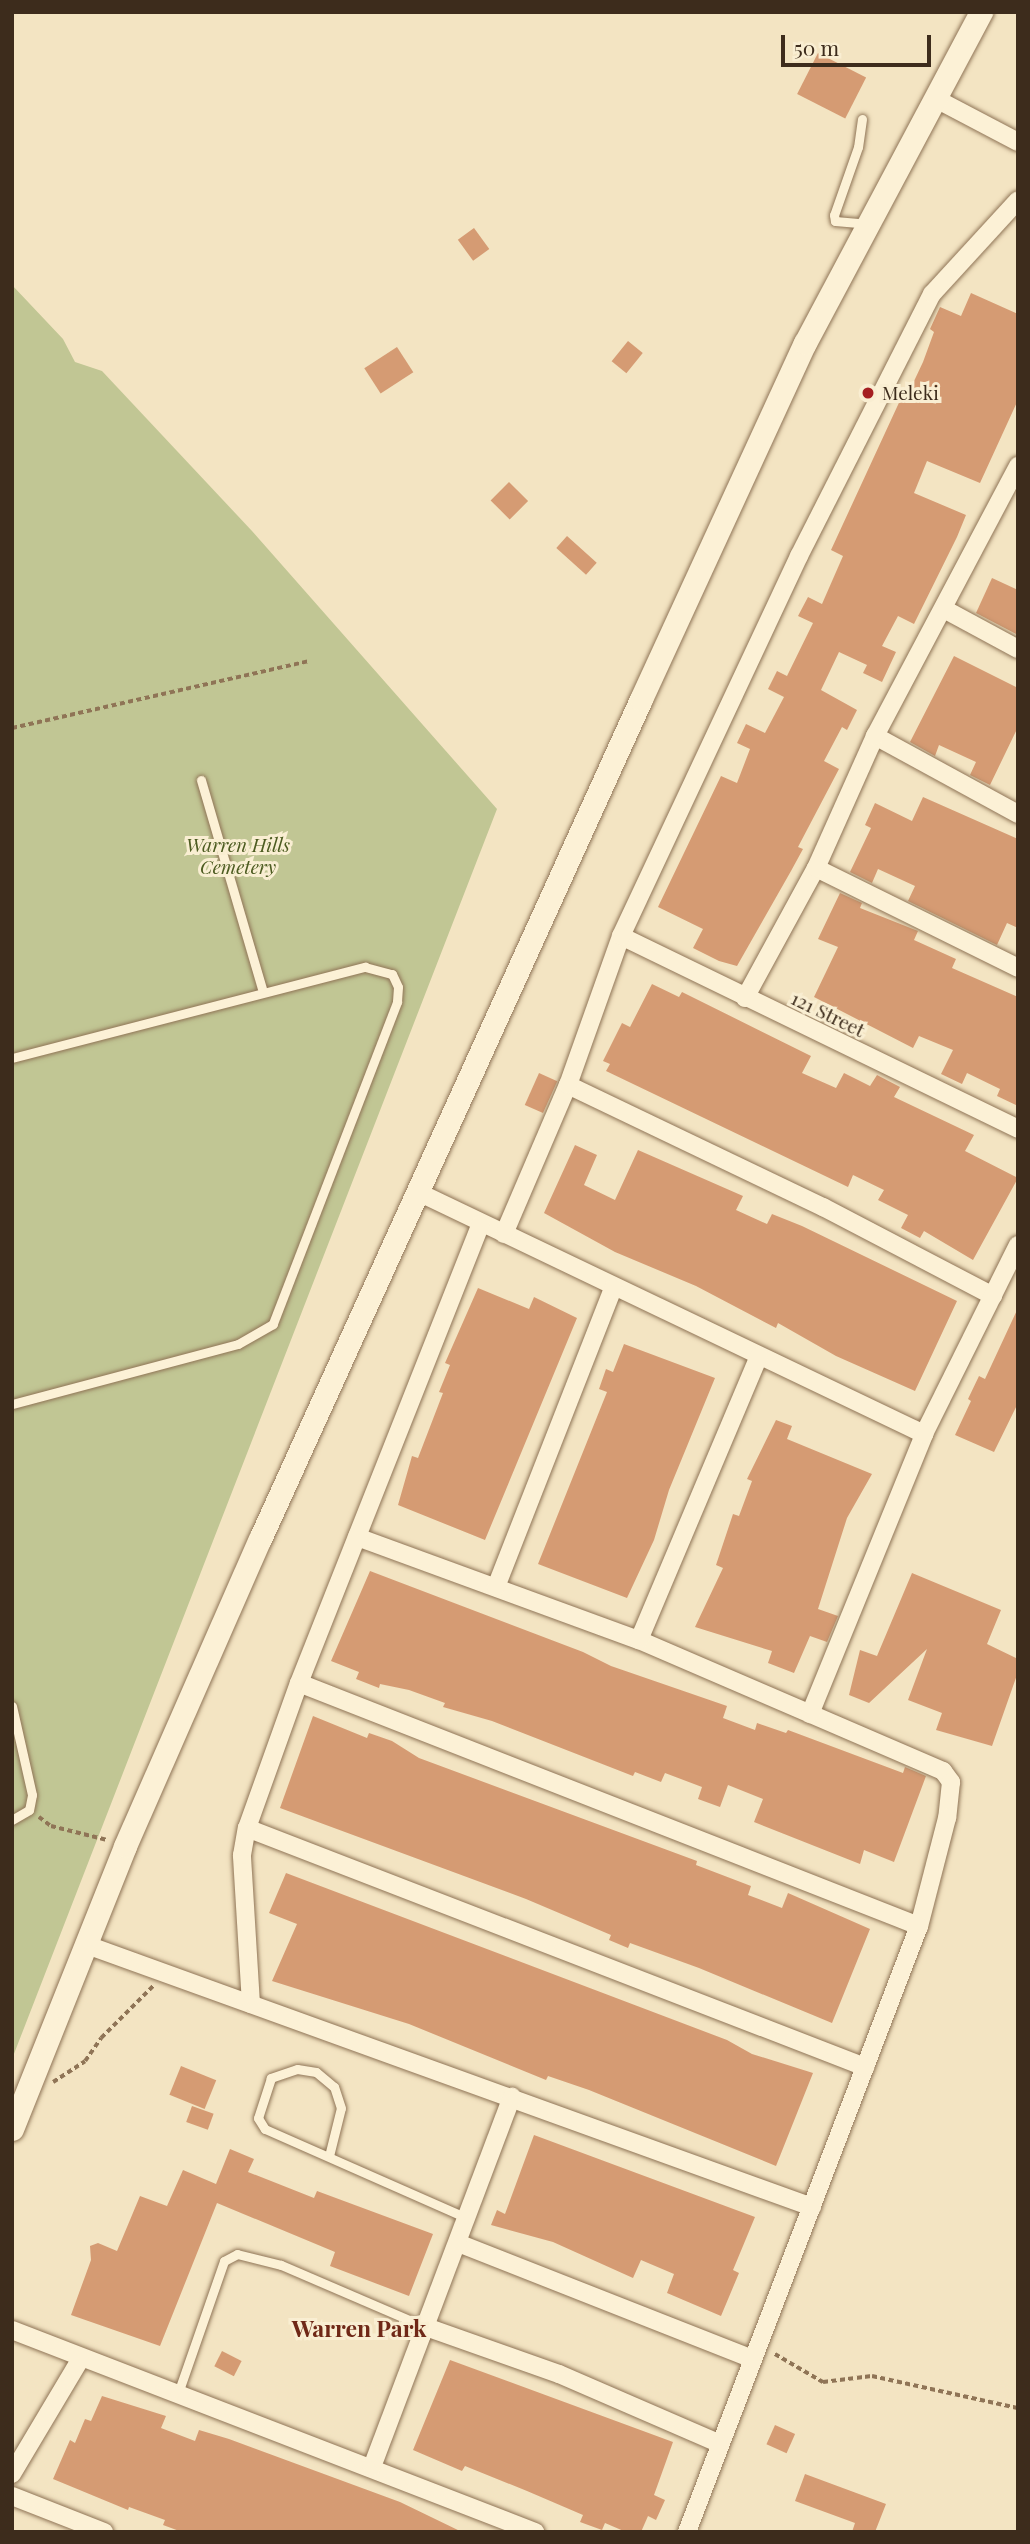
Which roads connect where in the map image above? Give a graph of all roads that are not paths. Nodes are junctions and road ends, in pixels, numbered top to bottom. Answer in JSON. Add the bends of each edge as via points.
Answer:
{"nodes":[{"id":1,"x":981,"y":12,"type":"edge"},
{"id":2,"x":938,"y":100,"type":"junction"},
{"id":3,"x":862,"y":119,"type":"dead end"},
{"id":4,"x":1018,"y":142,"type":"edge"},
{"id":5,"x":1018,"y":200,"type":"edge"},
{"id":6,"x":872,"y":223,"type":"junction"},
{"id":7,"x":1015,"y":478,"type":"edge"},
{"id":8,"x":944,"y":609,"type":"junction"},
{"id":9,"x":1018,"y":649,"type":"edge"},
{"id":10,"x":875,"y":736,"type":"junction"},
{"id":11,"x":201,"y":780,"type":"dead end"},
{"id":12,"x":1018,"y":814,"type":"edge"},
{"id":13,"x":816,"y":868,"type":"junction"},
{"id":14,"x":621,"y":936,"type":"junction"},
{"id":15,"x":1018,"y":968,"type":"edge"},
{"id":16,"x":262,"y":992,"type":"junction"},
{"id":17,"x":745,"y":998,"type":"junction"},
{"id":18,"x":12,"y":1058,"type":"edge"},
{"id":19,"x":568,"y":1085,"type":"junction"},
{"id":20,"x":1018,"y":1129,"type":"edge"},
{"id":21,"x":420,"y":1193,"type":"junction"},
{"id":22,"x":481,"y":1224,"type":"junction"},
{"id":23,"x":505,"y":1234,"type":"junction"},
{"id":24,"x":1018,"y":1245,"type":"edge"},
{"id":25,"x":614,"y":1288,"type":"junction"},
{"id":26,"x":993,"y":1296,"type":"junction"},
{"id":27,"x":759,"y":1356,"type":"junction"},
{"id":28,"x":12,"y":1404,"type":"edge"},
{"id":29,"x":924,"y":1434,"type":"junction"},
{"id":30,"x":357,"y":1537,"type":"junction"},
{"id":31,"x":496,"y":1587,"type":"junction"},
{"id":32,"x":639,"y":1640,"type":"junction"},
{"id":33,"x":299,"y":1683,"type":"junction"},
{"id":34,"x":12,"y":1706,"type":"edge"},
{"id":35,"x":810,"y":1714,"type":"junction"},
{"id":36,"x":12,"y":1820,"type":"edge"},
{"id":37,"x":247,"y":1828,"type":"junction"},
{"id":38,"x":919,"y":1926,"type":"junction"},
{"id":39,"x":87,"y":1945,"type":"junction"},
{"id":40,"x":251,"y":2004,"type":"junction"},
{"id":41,"x":865,"y":2067,"type":"junction"},
{"id":42,"x":512,"y":2097,"type":"junction"},
{"id":43,"x":12,"y":2129,"type":"edge"},
{"id":44,"x":329,"y":2156,"type":"junction"},
{"id":45,"x":811,"y":2207,"type":"junction"},
{"id":46,"x":467,"y":2218,"type":"junction"},
{"id":47,"x":458,"y":2243,"type":"junction"},
{"id":48,"x":426,"y":2327,"type":"junction"},
{"id":49,"x":12,"y":2330,"type":"edge"},
{"id":50,"x":756,"y":2352,"type":"junction"},
{"id":51,"x":80,"y":2360,"type":"junction"},
{"id":52,"x":177,"y":2396,"type":"junction"},
{"id":53,"x":721,"y":2444,"type":"junction"},
{"id":54,"x":372,"y":2467,"type":"junction"},
{"id":55,"x":12,"y":2474,"type":"edge"},
{"id":56,"x":12,"y":2496,"type":"edge"},
{"id":57,"x":104,"y":2532,"type":"edge"},
{"id":58,"x":535,"y":2532,"type":"edge"},
{"id":59,"x":687,"y":2532,"type":"edge"}],
"edges":[{"from":1,"to":2,"type":"street"},
{"from":2,"to":4,"type":"street"},
{"from":2,"to":6,"type":"street"},
{"from":3,"to":6,"type":"lane","via":[[858,147],[834,215],[835,221]]},
{"from":5,"to":14,"type":"street","via":[[932,294],[799,556]]},
{"from":6,"to":21,"type":"street","via":[[805,343]]},
{"from":7,"to":8,"type":"street"},
{"from":8,"to":9,"type":"street"},
{"from":8,"to":10,"type":"street"},
{"from":10,"to":12,"type":"street"},
{"from":10,"to":13,"type":"street"},
{"from":11,"to":16,"type":"lane"},
{"from":13,"to":15,"type":"street"},
{"from":13,"to":17,"type":"street"},
{"from":14,"to":17,"type":"street","name":"121 Street"},
{"from":14,"to":19,"type":"street"},
{"from":16,"to":18,"type":"lane"},
{"from":16,"to":28,"type":"lane","via":[[365,967],[392,974],[398,987],[397,1002],[273,1324],[238,1345]]},
{"from":17,"to":20,"type":"street","name":"121 Street"},
{"from":19,"to":23,"type":"street"},
{"from":19,"to":26,"type":"street","via":[[823,1207]]},
{"from":21,"to":22,"type":"street"},
{"from":21,"to":39,"type":"street","via":[[125,1846]]},
{"from":22,"to":23,"type":"street"},
{"from":22,"to":30,"type":"street"},
{"from":23,"to":25,"type":"street"},
{"from":24,"to":26,"type":"street"},
{"from":25,"to":27,"type":"street"},
{"from":25,"to":31,"type":"street"},
{"from":26,"to":29,"type":"street"},
{"from":27,"to":29,"type":"street"},
{"from":27,"to":32,"type":"street"},
{"from":29,"to":35,"type":"street"},
{"from":30,"to":31,"type":"street"},
{"from":30,"to":33,"type":"street"},
{"from":31,"to":32,"type":"street"},
{"from":32,"to":35,"type":"street"},
{"from":33,"to":37,"type":"street"},
{"from":33,"to":38,"type":"street"},
{"from":34,"to":36,"type":"lane","via":[[29,1773],[29,1810]]},
{"from":35,"to":38,"type":"street","via":[[943,1770],[951,1782],[947,1818]]},
{"from":37,"to":40,"type":"street","via":[[241,1887]]},
{"from":37,"to":41,"type":"street"},
{"from":38,"to":41,"type":"street"},
{"from":39,"to":40,"type":"street"},
{"from":39,"to":43,"type":"street"},
{"from":40,"to":42,"type":"street"},
{"from":41,"to":45,"type":"street"},
{"from":42,"to":45,"type":"street"},
{"from":42,"to":46,"type":"street"},
{"from":44,"to":44,"type":"lane","via":[[341,2108],[334,2087],[316,2072],[297,2069],[271,2078],[258,2118],[265,2129]]},
{"from":44,"to":46,"type":"lane"},
{"from":45,"to":50,"type":"street"},
{"from":46,"to":47,"type":"street"},
{"from":47,"to":48,"type":"street"},
{"from":47,"to":50,"type":"street"},
{"from":48,"to":52,"type":"lane","via":[[281,2265],[237,2254],[224,2261]]},
{"from":48,"to":53,"type":"street","via":[[559,2374]]},
{"from":48,"to":54,"type":"street"},
{"from":49,"to":51,"type":"street"},
{"from":50,"to":53,"type":"street"},
{"from":51,"to":52,"type":"street"},
{"from":51,"to":55,"type":"street"},
{"from":52,"to":54,"type":"street"},
{"from":53,"to":59,"type":"street"},
{"from":54,"to":58,"type":"street"},
{"from":56,"to":57,"type":"street"}]}
